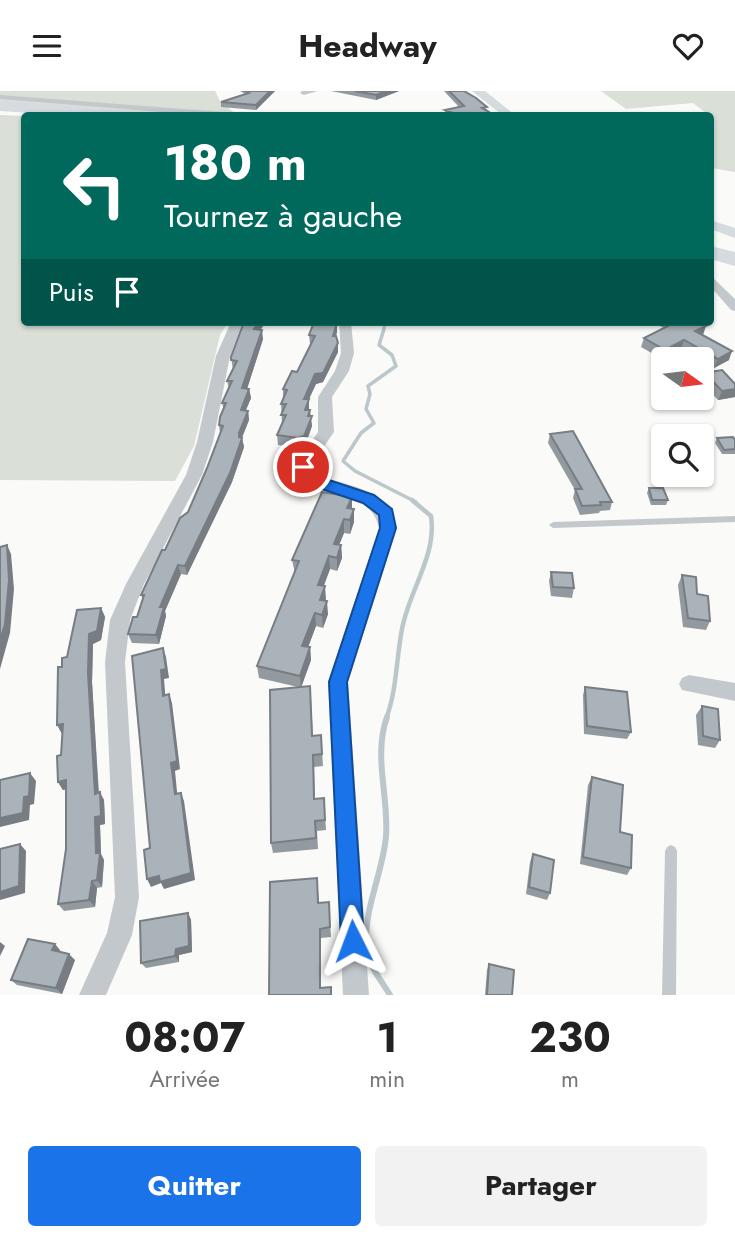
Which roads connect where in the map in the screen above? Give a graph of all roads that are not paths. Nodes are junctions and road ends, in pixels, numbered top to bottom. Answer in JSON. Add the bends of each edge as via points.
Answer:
{"nodes":[{"id":1,"x":478,"y":91,"type":"edge"},
{"id":2,"x":0,"y":97,"type":"edge"},
{"id":3,"x":0,"y":108,"type":"edge"},
{"id":4,"x":42,"y":112,"type":"edge"},
{"id":5,"x":69,"y":112,"type":"edge"},
{"id":6,"x":186,"y":112,"type":"edge"},
{"id":7,"x":505,"y":112,"type":"edge"},
{"id":8,"x":714,"y":225,"type":"edge"},
{"id":9,"x":735,"y":233,"type":"edge"},
{"id":10,"x":714,"y":246,"type":"edge"},
{"id":11,"x":735,"y":251,"type":"edge"},
{"id":12,"x":714,"y":253,"type":"edge"},
{"id":13,"x":735,"y":259,"type":"edge"},
{"id":14,"x":714,"y":283,"type":"edge"},
{"id":15,"x":735,"y":307,"type":"edge"},
{"id":16,"x":235,"y":326,"type":"edge"},
{"id":17,"x":346,"y":326,"type":"edge"},
{"id":18,"x":735,"y":519,"type":"edge"},
{"id":19,"x":552,"y":526,"type":"dead end"},
{"id":20,"x":689,"y":684,"type":"dead end"},
{"id":21,"x":735,"y":692,"type":"edge"},
{"id":22,"x":671,"y":851,"type":"dead end"},
{"id":23,"x":92,"y":995,"type":"edge"},
{"id":24,"x":356,"y":995,"type":"edge"},
{"id":25,"x":669,"y":995,"type":"edge"}],
"edges":[{"from":1,"to":7,"type":"street"},
{"from":2,"to":6,"type":"street"},
{"from":3,"to":4,"type":"highway"},
{"from":3,"to":5,"type":"highway"},
{"from":8,"to":9,"type":"street"},
{"from":10,"to":11,"type":"highway"},
{"from":12,"to":13,"type":"highway"},
{"from":14,"to":15,"type":"street"},
{"from":16,"to":23,"type":"street","via":[[223,356],[194,475],[120,620],[115,662],[127,897],[119,935]]},
{"from":17,"to":24,"type":"street","via":[[349,353],[324,397],[327,426],[323,440],[303,467],[321,472],[321,483],[380,505],[387,513],[388,528],[338,682]]},
{"from":18,"to":19,"type":"lane"},
{"from":20,"to":21,"type":"street"},
{"from":22,"to":25,"type":"lane"}]}
